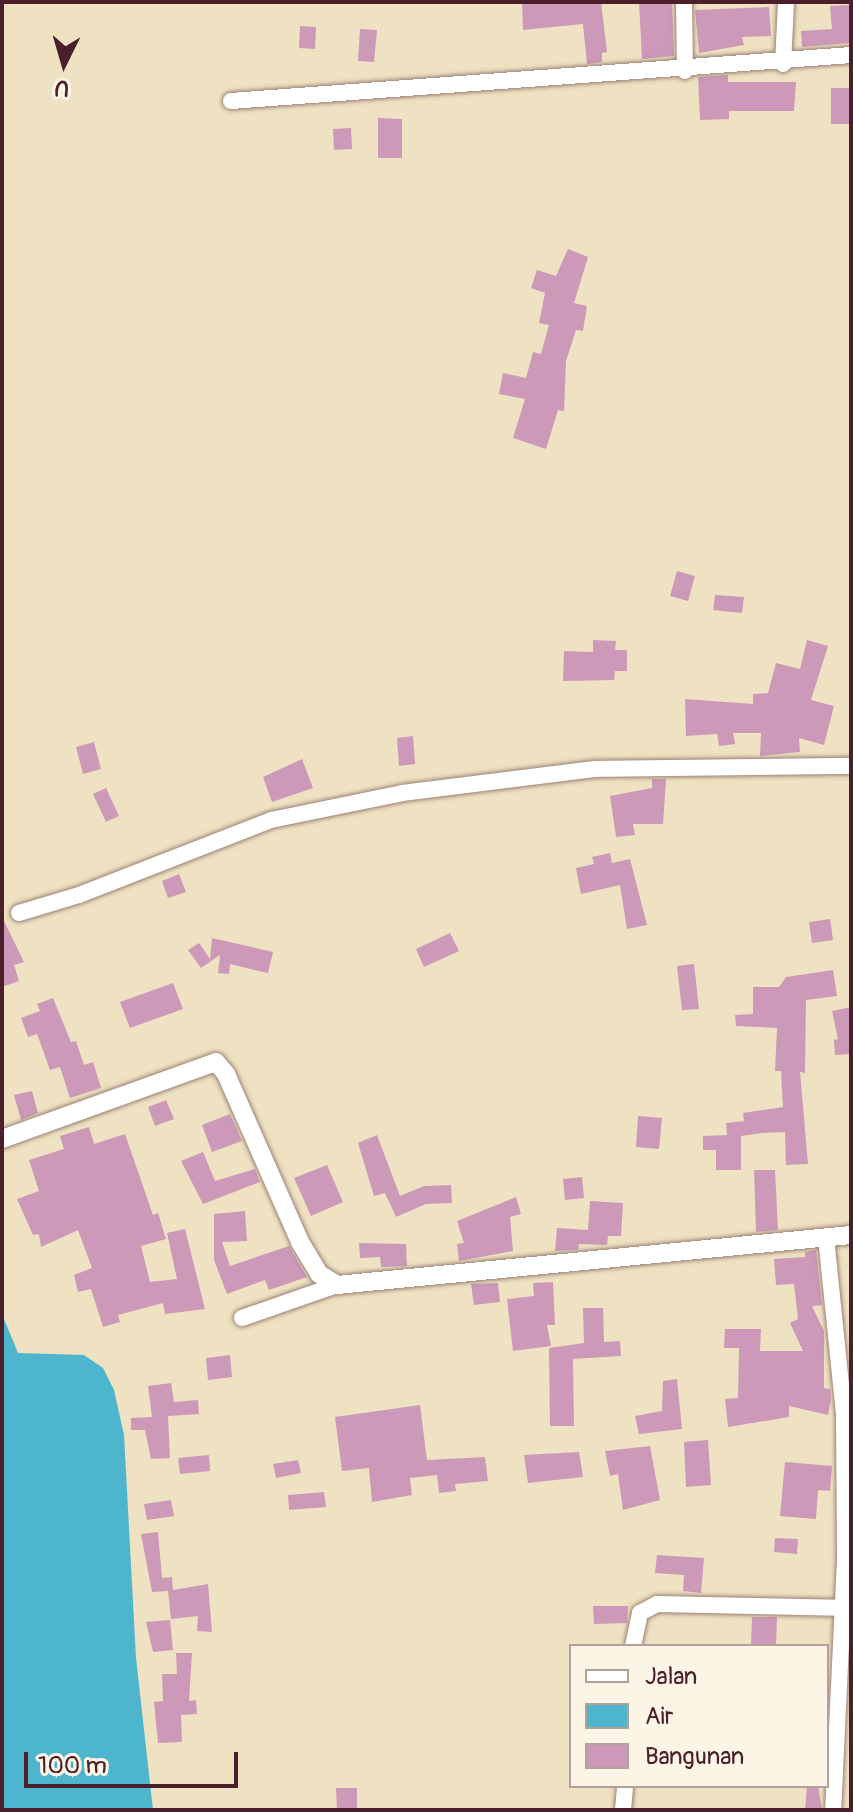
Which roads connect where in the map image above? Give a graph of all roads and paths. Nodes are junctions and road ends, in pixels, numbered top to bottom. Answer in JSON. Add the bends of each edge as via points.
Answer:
{"nodes":[{"id":1,"x":684,"y":2,"type":"edge"},
{"id":2,"x":786,"y":2,"type":"edge"},
{"id":3,"x":851,"y":55,"type":"edge"},
{"id":4,"x":783,"y":64,"type":"junction"},
{"id":5,"x":685,"y":71,"type":"junction"},
{"id":6,"x":231,"y":101,"type":"dead end"},
{"id":7,"x":851,"y":766,"type":"edge"},
{"id":8,"x":19,"y":913,"type":"dead end"},
{"id":9,"x":2,"y":1139,"type":"edge"},
{"id":10,"x":851,"y":1235,"type":"edge"},
{"id":11,"x":826,"y":1237,"type":"junction"},
{"id":12,"x":337,"y":1285,"type":"junction"},
{"id":13,"x":242,"y":1318,"type":"dead end"},
{"id":14,"x":847,"y":1608,"type":"edge"},
{"id":15,"x":633,"y":1644,"type":"edge"},
{"id":16,"x":625,"y":1788,"type":"edge"},
{"id":17,"x":623,"y":1810,"type":"edge"},
{"id":18,"x":833,"y":1810,"type":"edge"}],
"edges":[{"from":1,"to":5,"type":"street"},
{"from":2,"to":4,"type":"street"},
{"from":3,"to":4,"type":"street"},
{"from":4,"to":5,"type":"street"},
{"from":5,"to":6,"type":"street"},
{"from":7,"to":8,"type":"street","via":[[595,769],[402,793],[271,820]]},
{"from":9,"to":12,"type":"street","via":[[216,1062],[300,1242],[319,1274]]},
{"from":10,"to":11,"type":"street"},
{"from":11,"to":12,"type":"street"},
{"from":11,"to":14,"type":"street","via":[[844,1415]]},
{"from":12,"to":13,"type":"street"},
{"from":14,"to":15,"type":"street","via":[[657,1604],[640,1613]]},
{"from":14,"to":18,"type":"street"},
{"from":16,"to":17,"type":"street"}]}
